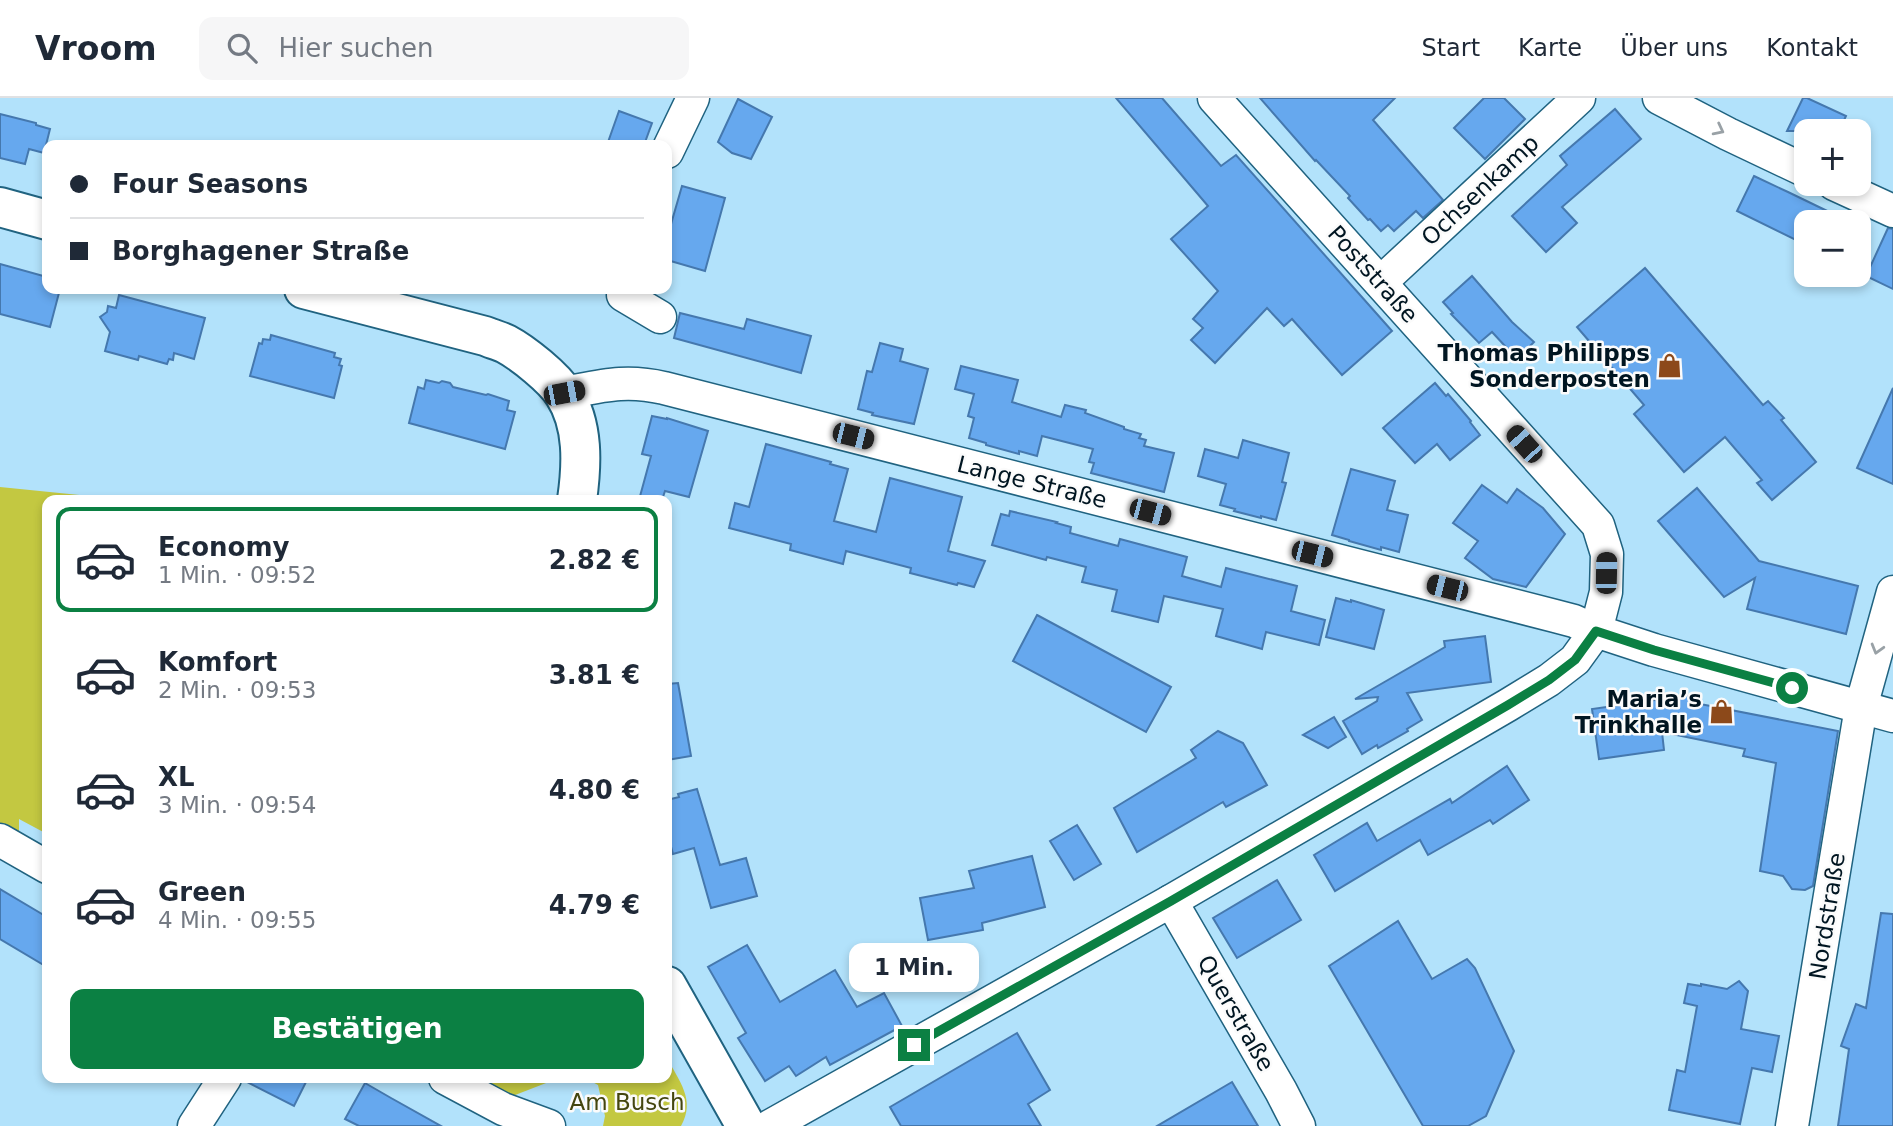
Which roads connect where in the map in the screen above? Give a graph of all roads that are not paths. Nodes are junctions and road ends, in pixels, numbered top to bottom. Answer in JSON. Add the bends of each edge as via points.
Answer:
{"nodes":[{"id":1,"x":694,"y":98,"type":"edge"},
{"id":2,"x":1214,"y":98,"type":"edge"},
{"id":3,"x":1578,"y":98,"type":"edge"},
{"id":4,"x":1658,"y":98,"type":"edge"},
{"id":5,"x":672,"y":142,"type":"edge"},
{"id":6,"x":1794,"y":165,"type":"edge"},
{"id":7,"x":1860,"y":196,"type":"edge"},
{"id":8,"x":0,"y":207,"type":"edge"},
{"id":9,"x":1893,"y":211,"type":"edge"},
{"id":10,"x":42,"y":219,"type":"edge"},
{"id":11,"x":1381,"y":282,"type":"junction"},
{"id":12,"x":323,"y":294,"type":"edge"},
{"id":13,"x":623,"y":294,"type":"edge"},
{"id":14,"x":660,"y":317,"type":"dead end"},
{"id":15,"x":564,"y":393,"type":"junction"},
{"id":16,"x":578,"y":495,"type":"edge"},
{"id":17,"x":1893,"y":592,"type":"edge"},
{"id":18,"x":1596,"y":631,"type":"junction"},
{"id":19,"x":1861,"y":707,"type":"junction"},
{"id":20,"x":1893,"y":716,"type":"edge"},
{"id":21,"x":0,"y":840,"type":"edge"},
{"id":22,"x":42,"y":864,"type":"edge"},
{"id":23,"x":1171,"y":901,"type":"junction"},
{"id":24,"x":672,"y":995,"type":"edge"},
{"id":25,"x":222,"y":1083,"type":"edge"},
{"id":26,"x":454,"y":1083,"type":"edge"},
{"id":27,"x":194,"y":1126,"type":"edge"},
{"id":28,"x":549,"y":1126,"type":"edge"},
{"id":29,"x":746,"y":1126,"type":"edge"},
{"id":30,"x":770,"y":1126,"type":"edge"},
{"id":31,"x":1299,"y":1126,"type":"edge"},
{"id":32,"x":1793,"y":1126,"type":"edge"}],
"edges":[{"from":1,"to":5,"type":"street"},
{"from":2,"to":11,"type":"street","name":"Poststraße"},
{"from":3,"to":11,"type":"street","name":"Ochsenkamp"},
{"from":4,"to":6,"type":"street","one_way":true},
{"from":7,"to":9,"type":"street"},
{"from":8,"to":10,"type":"main road"},
{"from":11,"to":18,"type":"street","name":"Poststraße","via":[[1598,526],[1606,554],[1606,592]]},
{"from":12,"to":15,"type":"main road","via":[[506,344]]},
{"from":13,"to":14,"type":"street"},
{"from":15,"to":16,"type":"main road","via":[[578,426]]},
{"from":15,"to":18,"type":"street","name":"Lange Straße","via":[[618,383],[655,386],[1555,616]]},
{"from":17,"to":19,"type":"street","name":"Nordstraße","one_way":true},
{"from":18,"to":19,"type":"street","name":"Lange Straße"},
{"from":18,"to":23,"type":"street","via":[[1575,660],[1549,680]]},
{"from":19,"to":20,"type":"street","name":"Lange Straße"},
{"from":19,"to":32,"type":"street","name":"Nordstraße"},
{"from":21,"to":22,"type":"street"},
{"from":23,"to":30,"type":"street"},
{"from":23,"to":31,"type":"street","name":"Querstraße"},
{"from":24,"to":29,"type":"main road"},
{"from":25,"to":27,"type":"street"},
{"from":26,"to":28,"type":"street","via":[[503,1109]]}]}
